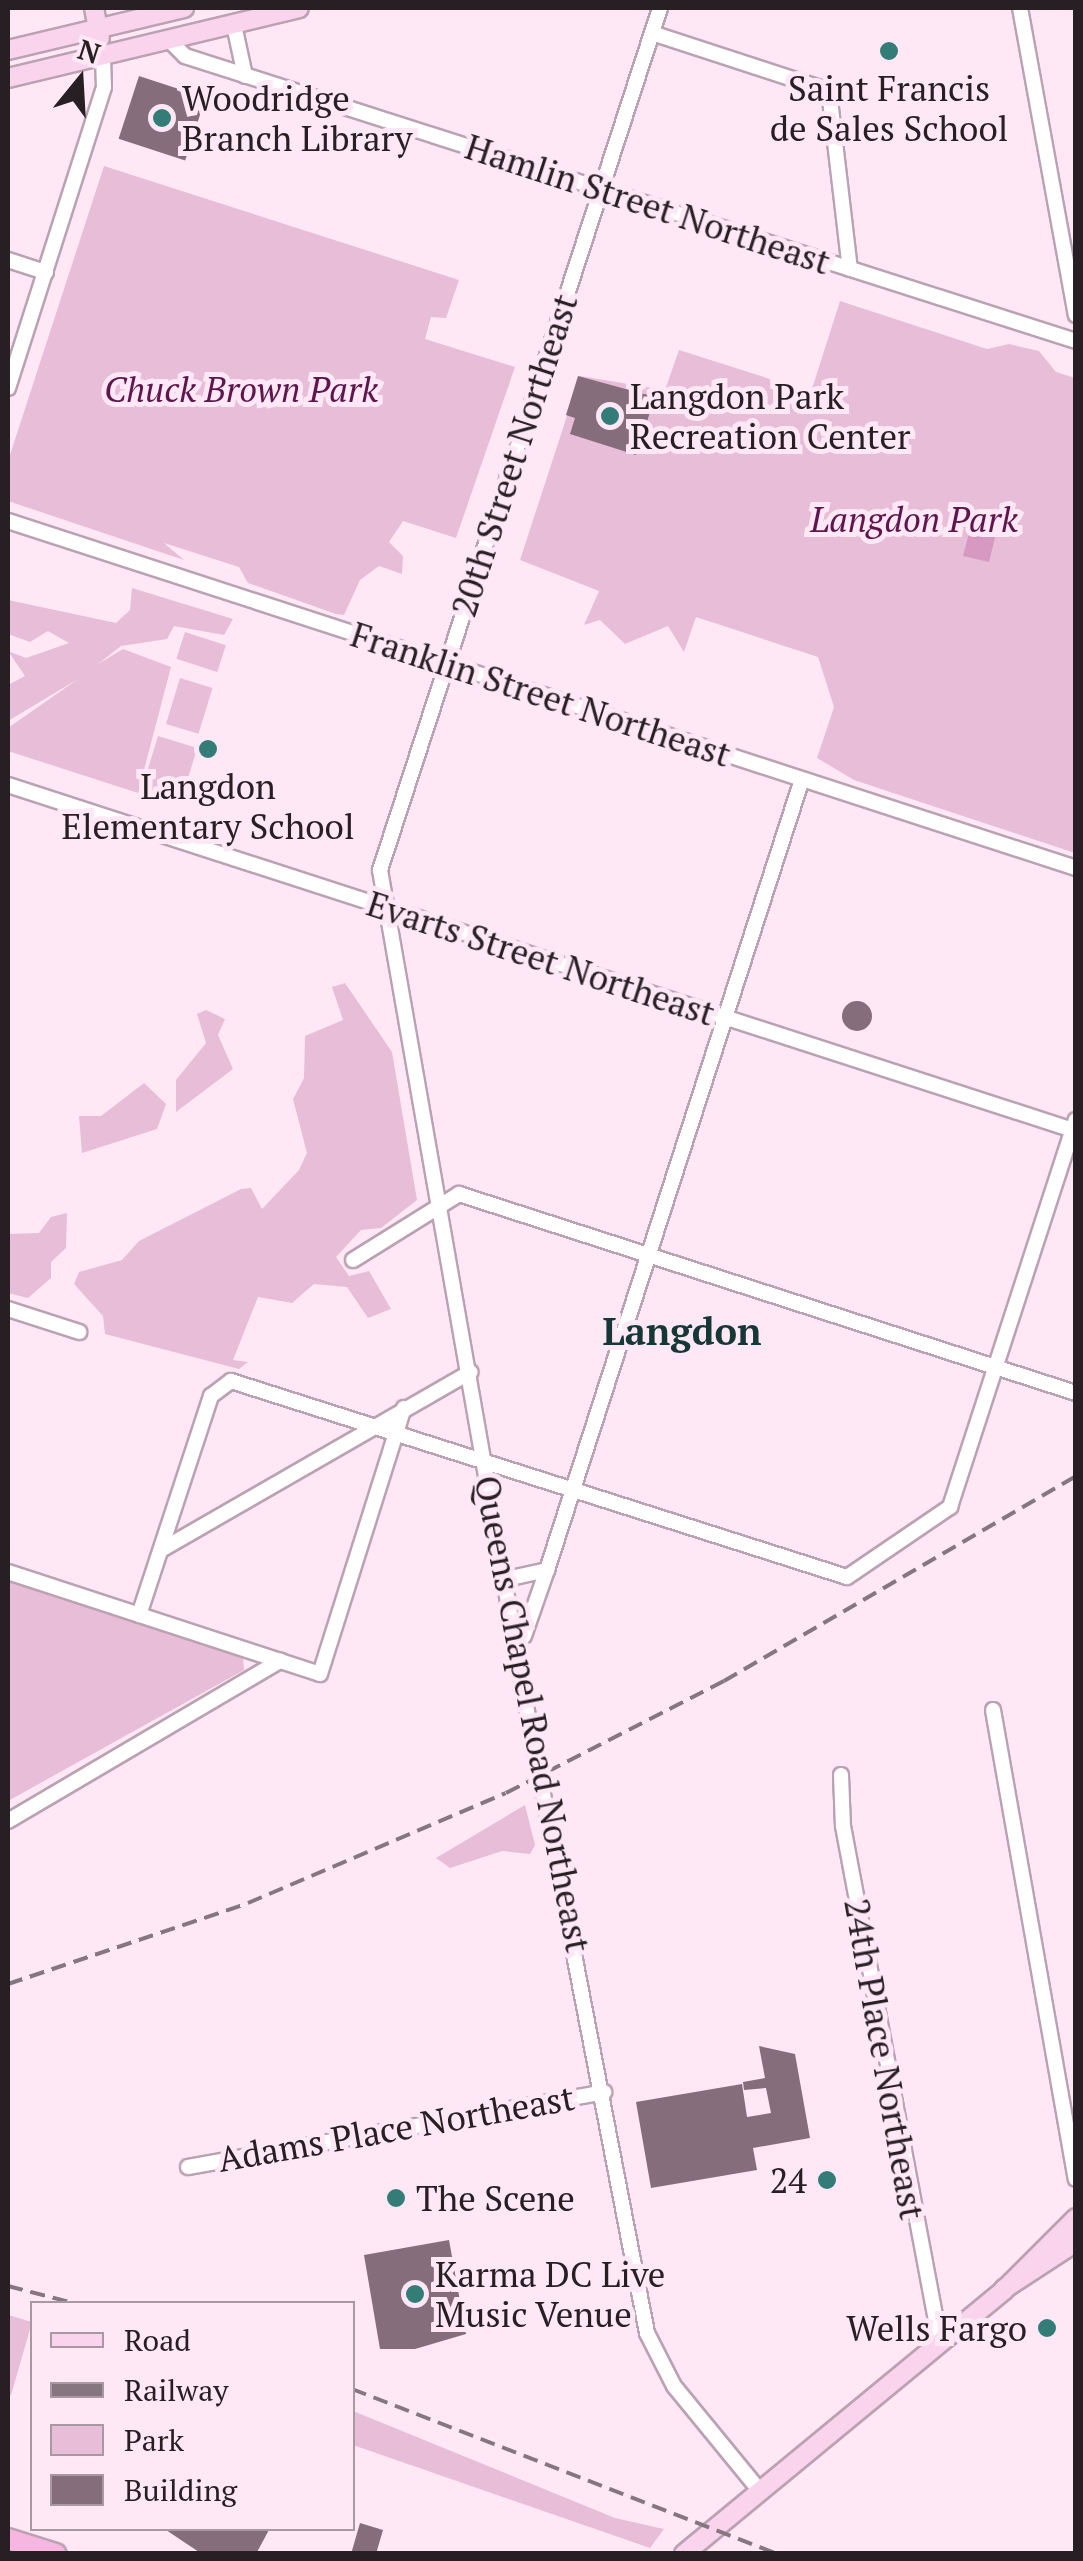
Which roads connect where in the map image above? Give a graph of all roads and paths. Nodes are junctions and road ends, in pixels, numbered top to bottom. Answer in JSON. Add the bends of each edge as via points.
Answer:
{"nodes":[{"id":1,"x":94,"y":8,"type":"edge"},
{"id":2,"x":184,"y":8,"type":"edge"},
{"id":3,"x":298,"y":8,"type":"edge"},
{"id":4,"x":660,"y":8,"type":"edge"},
{"id":5,"x":1020,"y":8,"type":"edge"},
{"id":6,"x":234,"y":25,"type":"junction"},
{"id":7,"x":98,"y":28,"type":"junction"},
{"id":8,"x":652,"y":33,"type":"junction"},
{"id":9,"x":169,"y":40,"type":"junction"},
{"id":10,"x":8,"y":50,"type":"edge"},
{"id":11,"x":103,"y":54,"type":"junction"},
{"id":12,"x":245,"y":76,"type":"junction"},
{"id":13,"x":8,"y":78,"type":"edge"},
{"id":14,"x":600,"y":188,"type":"junction"},
{"id":15,"x":8,"y":260,"type":"edge"},
{"id":16,"x":850,"y":269,"type":"junction"},
{"id":17,"x":46,"y":272,"type":"junction"},
{"id":18,"x":1076,"y":315,"type":"edge"},
{"id":19,"x":1076,"y":341,"type":"edge"},
{"id":20,"x":8,"y":388,"type":"edge"},
{"id":21,"x":8,"y":520,"type":"edge"},
{"id":22,"x":447,"y":664,"type":"junction"},
{"id":23,"x":802,"y":780,"type":"junction"},
{"id":24,"x":8,"y":785,"type":"edge"},
{"id":25,"x":1076,"y":868,"type":"edge"},
{"id":26,"x":383,"y":904,"type":"junction"},
{"id":27,"x":724,"y":1018,"type":"junction"},
{"id":28,"x":1074,"y":1127,"type":"edge"},
{"id":29,"x":441,"y":1201,"type":"junction"},
{"id":30,"x":648,"y":1254,"type":"junction"},
{"id":31,"x":353,"y":1260,"type":"dead end"},
{"id":32,"x":8,"y":1309,"type":"edge"},
{"id":33,"x":80,"y":1332,"type":"dead end"},
{"id":34,"x":996,"y":1367,"type":"junction"},
{"id":35,"x":470,"y":1372,"type":"junction"},
{"id":36,"x":1076,"y":1394,"type":"edge"},
{"id":37,"x":404,"y":1408,"type":"junction"},
{"id":38,"x":371,"y":1426,"type":"junction"},
{"id":39,"x":396,"y":1434,"type":"junction"},
{"id":40,"x":486,"y":1463,"type":"junction"},
{"id":41,"x":571,"y":1489,"type":"junction"},
{"id":42,"x":161,"y":1550,"type":"junction"},
{"id":43,"x":547,"y":1570,"type":"junction"},
{"id":44,"x":8,"y":1572,"type":"edge"},
{"id":45,"x":506,"y":1579,"type":"junction"},
{"id":46,"x":139,"y":1615,"type":"junction"},
{"id":47,"x":524,"y":1636,"type":"dead end"},
{"id":48,"x":280,"y":1661,"type":"junction"},
{"id":49,"x":994,"y":1710,"type":"dead end"},
{"id":50,"x":842,"y":1775,"type":"dead end"},
{"id":51,"x":8,"y":1821,"type":"edge"},
{"id":52,"x":604,"y":2092,"type":"junction"},
{"id":53,"x":188,"y":2166,"type":"dead end"},
{"id":54,"x":1076,"y":2178,"type":"edge"},
{"id":55,"x":1076,"y":2218,"type":"edge"},
{"id":56,"x":1076,"y":2242,"type":"edge"},
{"id":57,"x":1004,"y":2290,"type":"junction"},
{"id":58,"x":940,"y":2342,"type":"junction"},
{"id":59,"x":760,"y":2491,"type":"junction"},
{"id":60,"x":8,"y":2539,"type":"edge"},
{"id":61,"x":56,"y":2554,"type":"edge"},
{"id":62,"x":684,"y":2554,"type":"edge"}],
"edges":[{"from":1,"to":7,"type":"main road"},
{"from":2,"to":7,"type":"main road"},
{"from":3,"to":6,"type":"main road"},
{"from":4,"to":8,"type":"street","name":"20th Street Northeast"},
{"from":5,"to":18,"type":"street"},
{"from":6,"to":9,"type":"main road"},
{"from":6,"to":12,"type":"street"},
{"from":7,"to":10,"type":"main road"},
{"from":7,"to":11,"type":"main road"},
{"from":8,"to":14,"type":"street","name":"20th Street Northeast"},
{"from":8,"to":16,"type":"street","via":[[829,91]]},
{"from":9,"to":11,"type":"main road"},
{"from":9,"to":12,"type":"street","name":"Hamlin Street Northeast","via":[[185,56]]},
{"from":11,"to":13,"type":"main road"},
{"from":11,"to":17,"type":"street","via":[[104,87]]},
{"from":12,"to":14,"type":"street","name":"Hamlin Street Northeast"},
{"from":14,"to":16,"type":"street","name":"Hamlin Street Northeast"},
{"from":14,"to":22,"type":"street","name":"20th Street Northeast"},
{"from":15,"to":17,"type":"street"},
{"from":16,"to":19,"type":"street","name":"Hamlin Street Northeast"},
{"from":17,"to":20,"type":"street"},
{"from":21,"to":22,"type":"street","name":"Franklin Street Northeast"},
{"from":22,"to":23,"type":"street","name":"Franklin Street Northeast"},
{"from":22,"to":26,"type":"street","name":"20th Street Northeast","via":[[380,870]]},
{"from":23,"to":25,"type":"street","name":"Franklin Street Northeast"},
{"from":23,"to":27,"type":"street"},
{"from":24,"to":26,"type":"street","name":"Evarts Street Northeast"},
{"from":26,"to":27,"type":"street","name":"Evarts Street Northeast"},
{"from":26,"to":29,"type":"street","name":"Queens Chapel Road Northeast"},
{"from":27,"to":28,"type":"street","name":"Evarts Street Northeast"},
{"from":27,"to":30,"type":"street"},
{"from":28,"to":34,"type":"street"},
{"from":29,"to":30,"type":"street","via":[[458,1194]]},
{"from":29,"to":31,"type":"street"},
{"from":29,"to":35,"type":"street","name":"Queens Chapel Road Northeast"},
{"from":30,"to":34,"type":"street"},
{"from":30,"to":41,"type":"street"},
{"from":32,"to":33,"type":"street"},
{"from":34,"to":36,"type":"street"},
{"from":34,"to":41,"type":"street","via":[[946,1514],[863,1568],[835,1578]]},
{"from":35,"to":37,"type":"street"},
{"from":35,"to":40,"type":"street","name":"Queens Chapel Road Northeast"},
{"from":37,"to":38,"type":"street"},
{"from":37,"to":39,"type":"street"},
{"from":38,"to":39,"type":"street"},
{"from":38,"to":42,"type":"street"},
{"from":38,"to":42,"type":"street","via":[[222,1382],[210,1396]]},
{"from":39,"to":40,"type":"street"},
{"from":39,"to":48,"type":"street","via":[[320,1674]]},
{"from":40,"to":41,"type":"street"},
{"from":40,"to":45,"type":"street","name":"Queens Chapel Road Northeast"},
{"from":41,"to":43,"type":"street"},
{"from":42,"to":46,"type":"street"},
{"from":43,"to":45,"type":"street"},
{"from":43,"to":47,"type":"street"},
{"from":44,"to":46,"type":"street"},
{"from":45,"to":52,"type":"street","name":"Queens Chapel Road Northeast","bridge":true},
{"from":46,"to":48,"type":"street"},
{"from":48,"to":51,"type":"street"},
{"from":49,"to":54,"type":"street"},
{"from":50,"to":58,"type":"street","name":"24th Place Northeast","via":[[844,1826]]},
{"from":52,"to":53,"type":"street","name":"Adams Place Northeast"},
{"from":52,"to":59,"type":"street","name":"Queens Chapel Road Northeast","via":[[655,2354]]},
{"from":55,"to":57,"type":"main road"},
{"from":56,"to":57,"type":"main road"},
{"from":57,"to":58,"type":"main road"},
{"from":58,"to":59,"type":"main road"},
{"from":59,"to":62,"type":"main road"},
{"from":60,"to":61,"type":"highway"}]}
